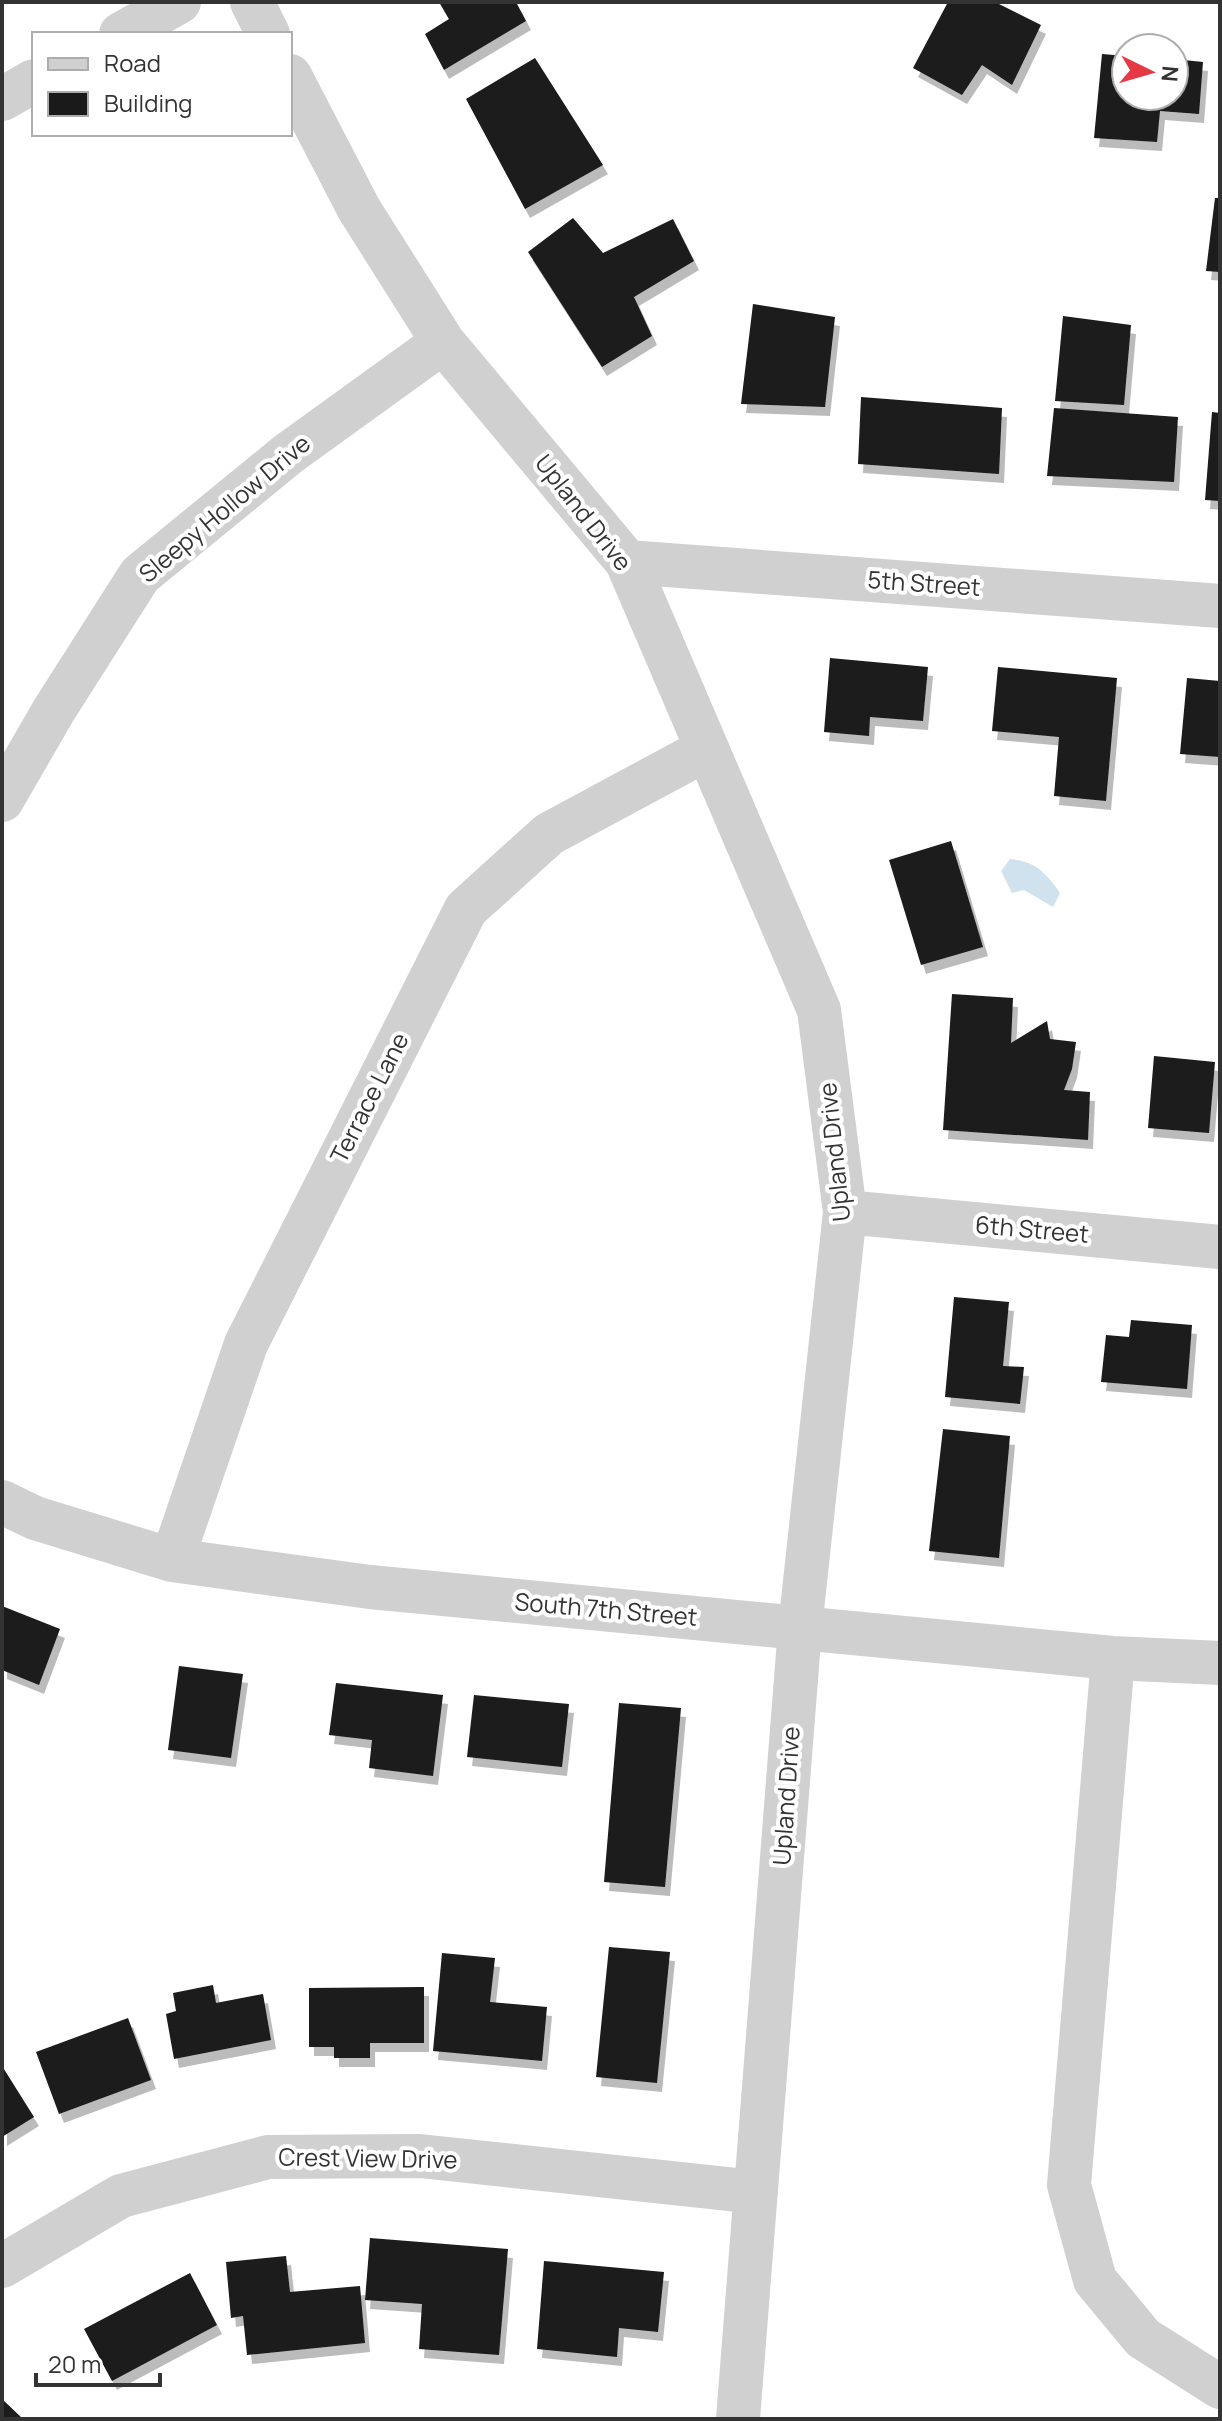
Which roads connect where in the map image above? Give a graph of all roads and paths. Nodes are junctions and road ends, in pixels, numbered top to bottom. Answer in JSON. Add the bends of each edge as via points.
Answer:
{"nodes":[{"id":1,"x":179,"y":2,"type":"edge"},
{"id":2,"x":252,"y":2,"type":"edge"},
{"id":3,"x":125,"y":32,"type":"edge"},
{"id":4,"x":267,"y":32,"type":"edge"},
{"id":5,"x":292,"y":80,"type":"edge"},
{"id":6,"x":32,"y":82,"type":"edge"},
{"id":7,"x":2,"y":99,"type":"edge"},
{"id":8,"x":443,"y":342,"type":"junction"},
{"id":9,"x":627,"y":562,"type":"junction"},
{"id":10,"x":1220,"y":606,"type":"edge"},
{"id":11,"x":707,"y":749,"type":"junction"},
{"id":12,"x":2,"y":800,"type":"edge"},
{"id":13,"x":845,"y":1212,"type":"junction"},
{"id":14,"x":1220,"y":1247,"type":"edge"},
{"id":15,"x":2,"y":1502,"type":"edge"},
{"id":16,"x":172,"y":1560,"type":"junction"},
{"id":17,"x":800,"y":1628,"type":"junction"},
{"id":18,"x":1113,"y":1658,"type":"junction"},
{"id":19,"x":1220,"y":1663,"type":"edge"},
{"id":20,"x":756,"y":2192,"type":"junction"},
{"id":21,"x":2,"y":2266,"type":"edge"},
{"id":22,"x":1220,"y":2387,"type":"edge"},
{"id":23,"x":738,"y":2419,"type":"edge"}],
"edges":[{"from":1,"to":3,"type":"street"},
{"from":2,"to":4,"type":"street"},
{"from":5,"to":8,"type":"street","name":"Upland Drive","via":[[359,209]]},
{"from":6,"to":7,"type":"street"},
{"from":8,"to":9,"type":"street","name":"Upland Drive"},
{"from":8,"to":12,"type":"street","name":"Sleepy Hollow Drive","via":[[288,454],[140,575]]},
{"from":9,"to":10,"type":"street","name":"5th Street"},
{"from":9,"to":11,"type":"street","name":"Upland Drive"},
{"from":11,"to":13,"type":"street","name":"Upland Drive","via":[[819,1010]]},
{"from":11,"to":16,"type":"street","name":"Terrace Lane","via":[[549,834],[466,909],[246,1344]]},
{"from":13,"to":14,"type":"street","name":"6th Street"},
{"from":13,"to":17,"type":"street","name":"Upland Drive"},
{"from":15,"to":16,"type":"street","name":"South 7th Street","via":[[35,1518]]},
{"from":16,"to":17,"type":"street","name":"South 7th Street","via":[[370,1587]]},
{"from":17,"to":18,"type":"street","name":"South 7th Street"},
{"from":17,"to":20,"type":"street","name":"Upland Drive"},
{"from":18,"to":19,"type":"street","name":"South 7th Street"},
{"from":18,"to":22,"type":"street","via":[[1069,2185],[1095,2280],[1143,2338]]},
{"from":20,"to":21,"type":"street","name":"Crest View Drive","via":[[420,2156],[268,2157],[121,2196]]},
{"from":20,"to":23,"type":"street","name":"Upland Drive"}]}
